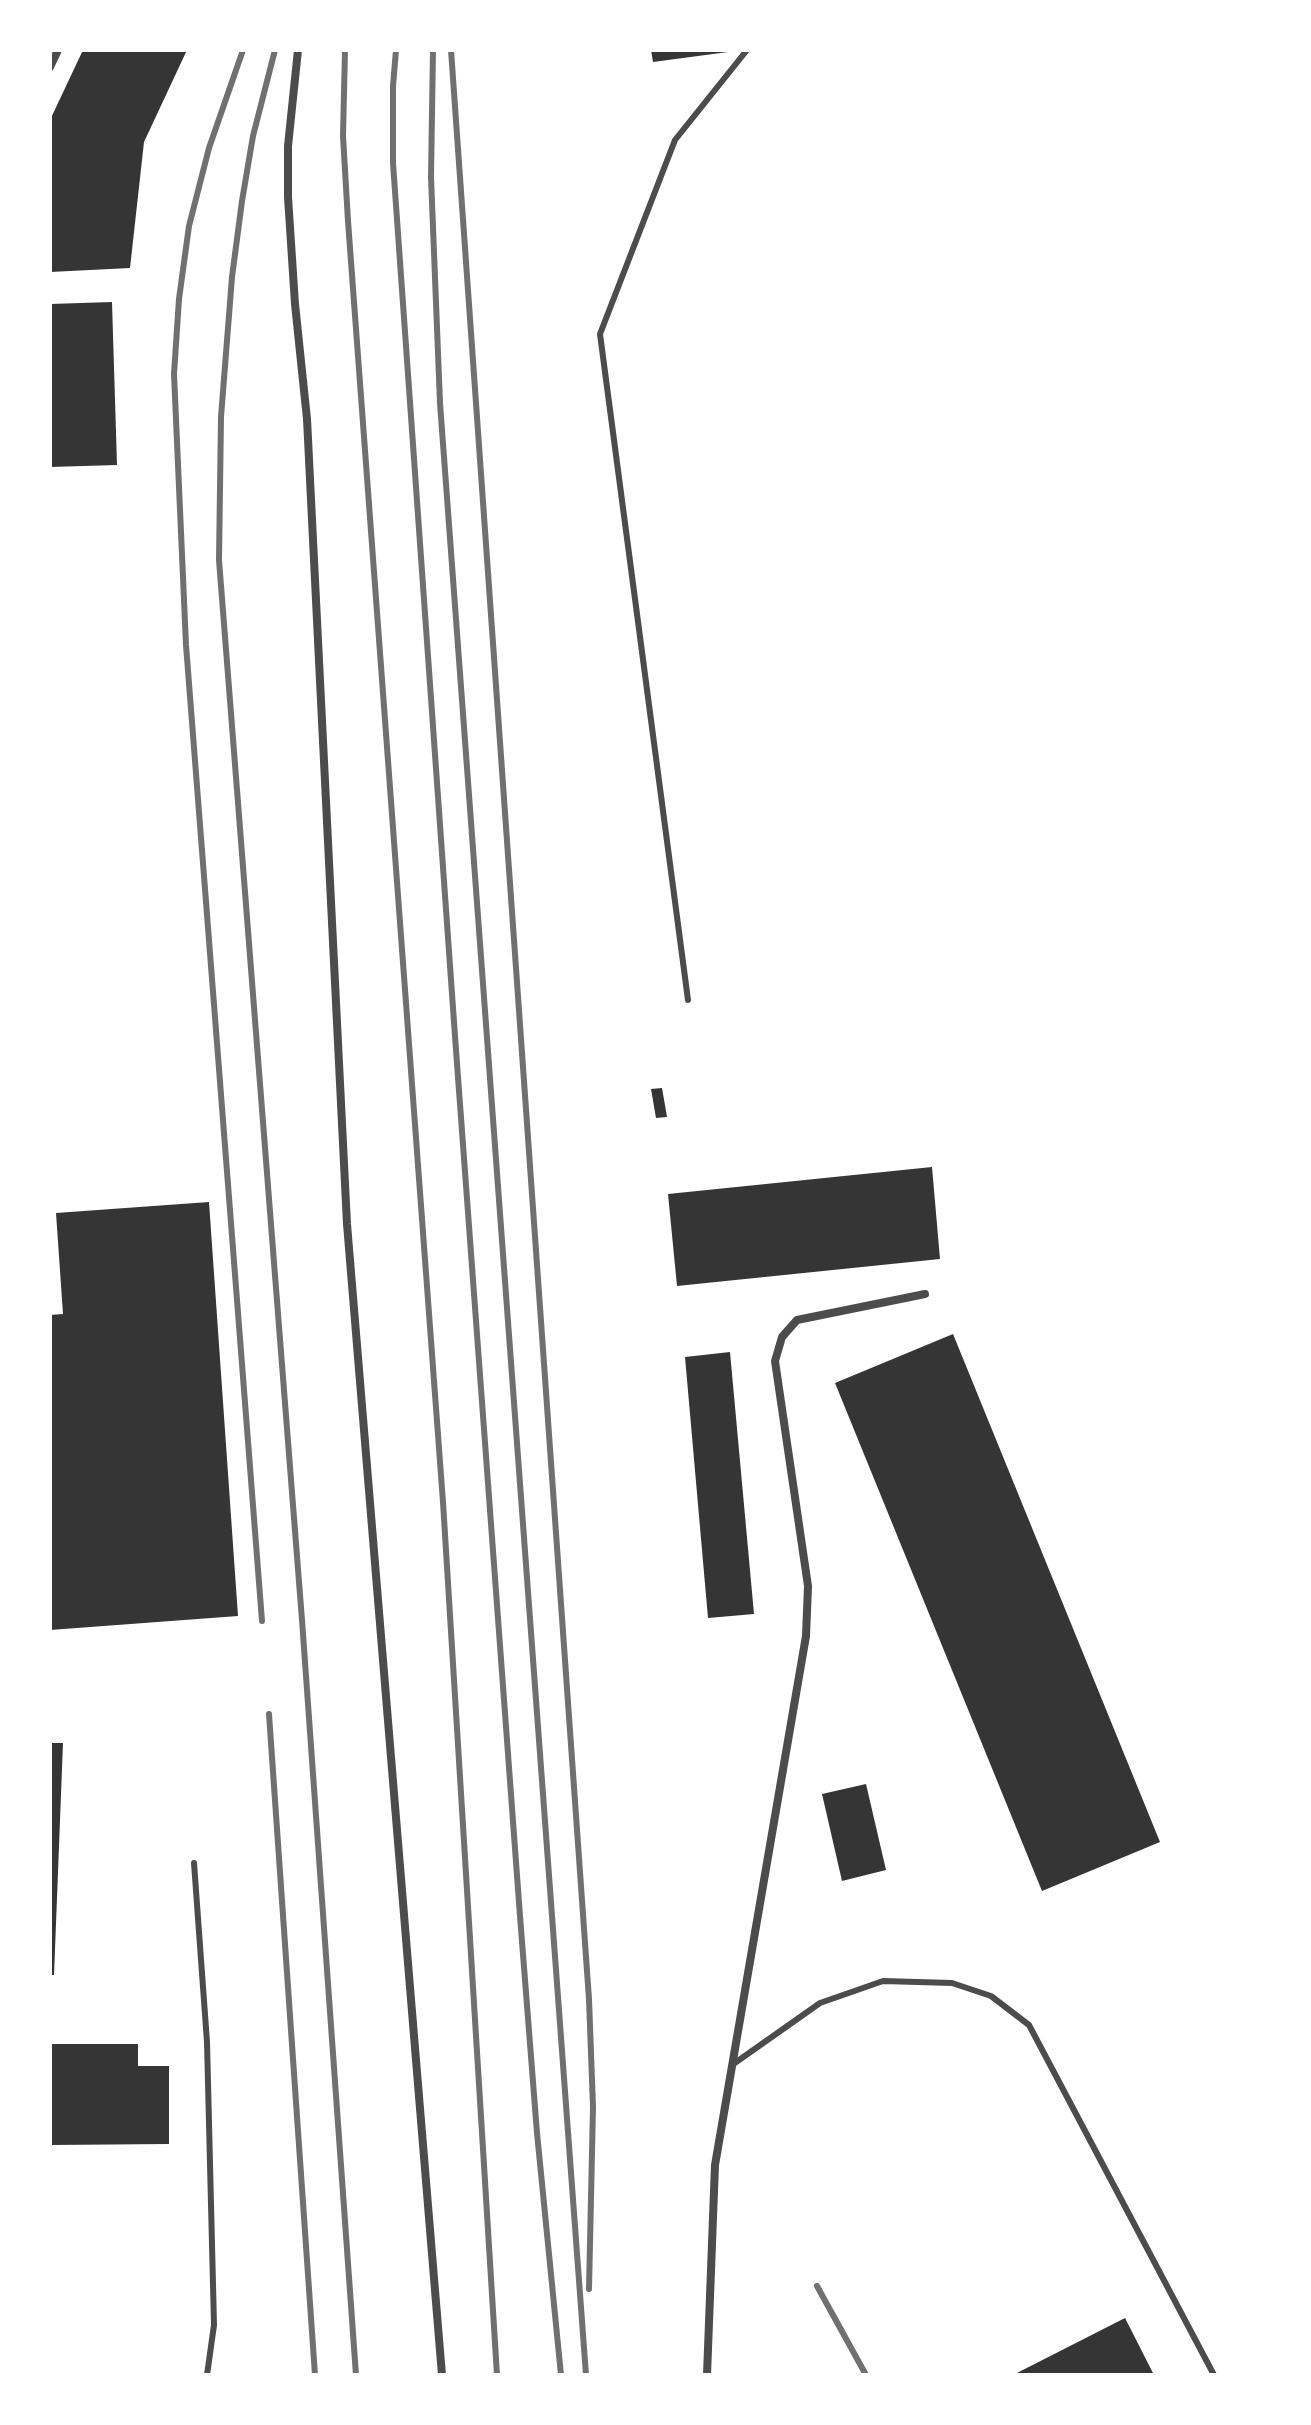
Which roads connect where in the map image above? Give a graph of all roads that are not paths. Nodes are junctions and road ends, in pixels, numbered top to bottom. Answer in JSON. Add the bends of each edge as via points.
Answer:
{"nodes":[{"id":1,"x":58,"y":50,"type":"edge"},
{"id":2,"x":298,"y":50,"type":"edge"},
{"id":3,"x":747,"y":50,"type":"edge"},
{"id":4,"x":50,"y":67,"type":"edge"},
{"id":5,"x":688,"y":1000,"type":"dead end"},
{"id":6,"x":925,"y":1294,"type":"dead end"},
{"id":7,"x":194,"y":1863,"type":"dead end"},
{"id":8,"x":732,"y":2065,"type":"junction"},
{"id":9,"x":207,"y":2375,"type":"edge"},
{"id":10,"x":442,"y":2375,"type":"edge"},
{"id":11,"x":707,"y":2375,"type":"edge"},
{"id":12,"x":1214,"y":2375,"type":"edge"}],
"edges":[{"from":1,"to":4,"type":"street"},
{"from":2,"to":10,"type":"street","via":[[288,197],[307,419],[347,1224]]},
{"from":3,"to":5,"type":"lane","via":[[675,140],[600,334]]},
{"from":6,"to":8,"type":"street","via":[[797,1320],[782,1337],[775,1361],[808,1586],[807,1624]]},
{"from":7,"to":9,"type":"lane","via":[[207,2042],[214,2325]]},
{"from":8,"to":11,"type":"street","via":[[715,2165]]},
{"from":8,"to":12,"type":"lane","via":[[820,2003],[883,1981],[952,1983],[991,1996],[1029,2025]]}]}
